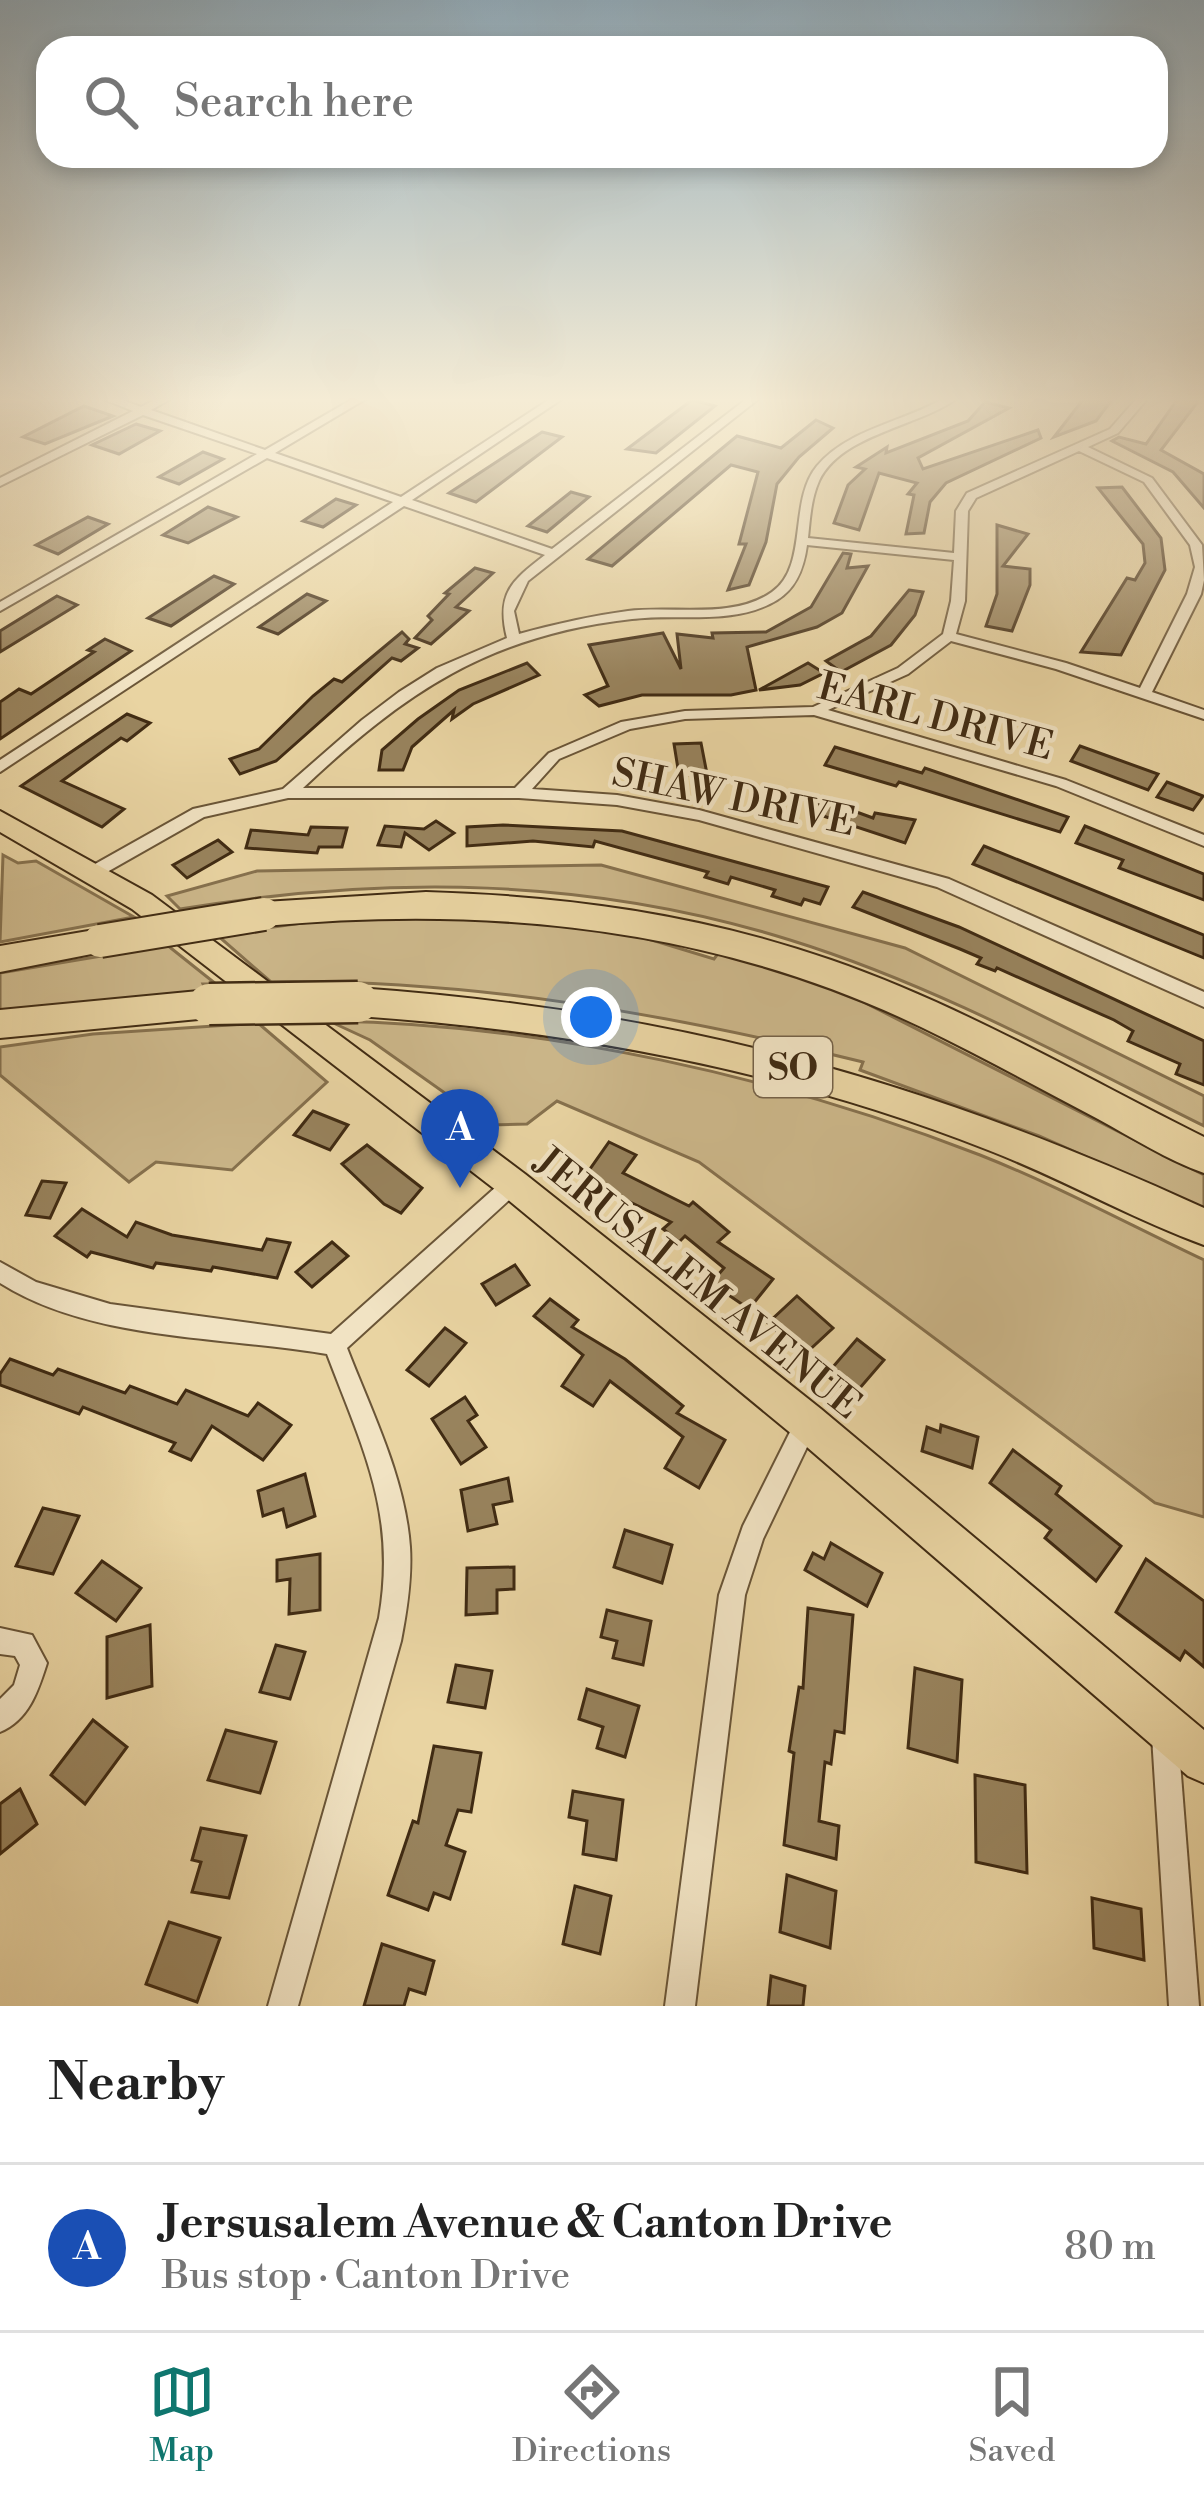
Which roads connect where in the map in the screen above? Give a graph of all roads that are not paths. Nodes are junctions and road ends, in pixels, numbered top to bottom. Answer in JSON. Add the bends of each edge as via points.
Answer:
{"nodes":[{"id":1,"x":201,"y":491,"type":"edge"},
{"id":2,"x":373,"y":491,"type":"edge"},
{"id":3,"x":419,"y":491,"type":"edge"},
{"id":4,"x":636,"y":491,"type":"edge"},
{"id":5,"x":809,"y":491,"type":"edge"},
{"id":6,"x":983,"y":491,"type":"edge"},
{"id":7,"x":1157,"y":491,"type":"edge"},
{"id":8,"x":403,"y":501,"type":"junction"},
{"id":9,"x":800,"y":542,"type":"junction"},
{"id":10,"x":554,"y":554,"type":"junction"},
{"id":11,"x":959,"y":557,"type":"junction"},
{"id":12,"x":0,"y":607,"type":"edge"},
{"id":13,"x":949,"y":636,"type":"junction"},
{"id":14,"x":514,"y":640,"type":"junction"},
{"id":15,"x":1144,"y":694,"type":"junction"},
{"id":16,"x":815,"y":711,"type":"junction"},
{"id":17,"x":1204,"y":715,"type":"edge"},
{"id":18,"x":322,"y":760,"type":"junction"},
{"id":19,"x":0,"y":766,"type":"edge"},
{"id":20,"x":288,"y":793,"type":"junction"},
{"id":21,"x":330,"y":793,"type":"junction"},
{"id":22,"x":519,"y":793,"type":"junction"},
{"id":23,"x":0,"y":820,"type":"edge"},
{"id":24,"x":1204,"y":841,"type":"edge"},
{"id":25,"x":94,"y":872,"type":"junction"},
{"id":26,"x":0,"y":959,"type":"edge"},
{"id":27,"x":1204,"y":1000,"type":"edge"},
{"id":28,"x":0,"y":1024,"type":"edge"},
{"id":29,"x":1204,"y":1153,"type":"edge"},
{"id":30,"x":513,"y":1184,"type":"junction"},
{"id":31,"x":1204,"y":1227,"type":"edge"},
{"id":32,"x":0,"y":1270,"type":"edge"},
{"id":33,"x":335,"y":1345,"type":"junction"},
{"id":34,"x":807,"y":1422,"type":"junction"},
{"id":35,"x":0,"y":1641,"type":"edge"},
{"id":36,"x":0,"y":1719,"type":"edge"},
{"id":37,"x":1164,"y":1725,"type":"junction"},
{"id":38,"x":1204,"y":1760,"type":"edge"},
{"id":39,"x":283,"y":2006,"type":"edge"},
{"id":40,"x":680,"y":2006,"type":"edge"},
{"id":41,"x":1184,"y":2006,"type":"edge"}],
"edges":[{"from":1,"to":12,"type":"street"},
{"from":2,"to":8,"type":"street"},
{"from":3,"to":8,"type":"street"},
{"from":4,"to":10,"type":"street"},
{"from":5,"to":9,"type":"street"},
{"from":6,"to":11,"type":"street","via":[[962,511]]},
{"from":7,"to":15,"type":"street","via":[[1185,520],[1201,574]]},
{"from":8,"to":10,"type":"street"},
{"from":8,"to":19,"type":"street"},
{"from":9,"to":11,"type":"street"},
{"from":9,"to":14,"type":"street","via":[[788,586],[754,606],[600,619]]},
{"from":10,"to":14,"type":"street","via":[[512,595]]},
{"from":11,"to":13,"type":"street"},
{"from":13,"to":15,"type":"street"},
{"from":13,"to":16,"type":"street","via":[[903,671]]},
{"from":14,"to":18,"type":"street","via":[[417,682]]},
{"from":15,"to":17,"type":"street"},
{"from":16,"to":22,"type":"street","name":"EARL DRIVE","via":[[626,725],[554,756]]},
{"from":16,"to":24,"type":"street","name":"EARL DRIVE","via":[[1061,783]]},
{"from":18,"to":20,"type":"street"},
{"from":18,"to":21,"type":"street","via":[[318,778]]},
{"from":20,"to":21,"type":"street","name":"SHAW DRIVE"},
{"from":20,"to":25,"type":"street","name":"SHAW DRIVE","via":[[199,813]]},
{"from":21,"to":22,"type":"street","name":"SHAW DRIVE"},
{"from":22,"to":27,"type":"street","name":"SHAW DRIVE","via":[[667,808],[868,859],[979,897]]},
{"from":23,"to":25,"type":"main road","name":"JERUSALEM AVENUE"},
{"from":25,"to":30,"type":"main road","name":"JERUSALEM AVENUE"},
{"from":26,"to":29,"type":"highway","number":"SO","bridge":true,"via":[[346,905],[463,902],[579,911],[692,932],[896,1000]]},
{"from":28,"to":31,"type":"highway","number":"SO","bridge":true,"via":[[209,1004],[358,1002],[580,1022],[768,1060],[998,1135]]},
{"from":30,"to":33,"type":"street"},
{"from":30,"to":34,"type":"main road","name":"JERUSALEM AVENUE"},
{"from":32,"to":33,"type":"street","via":[[24,1289],[87,1310]]},
{"from":33,"to":39,"type":"street","via":[[390,1498],[398,1589]]},
{"from":34,"to":37,"type":"main road","name":"JERUSALEM AVENUE"},
{"from":34,"to":40,"type":"street","via":[[731,1595]]},
{"from":35,"to":36,"type":"street","via":[[23,1644],[34,1663],[24,1693]]},
{"from":37,"to":38,"type":"main road","name":"JERUSALEM AVENUE"},
{"from":37,"to":41,"type":"street"}]}
